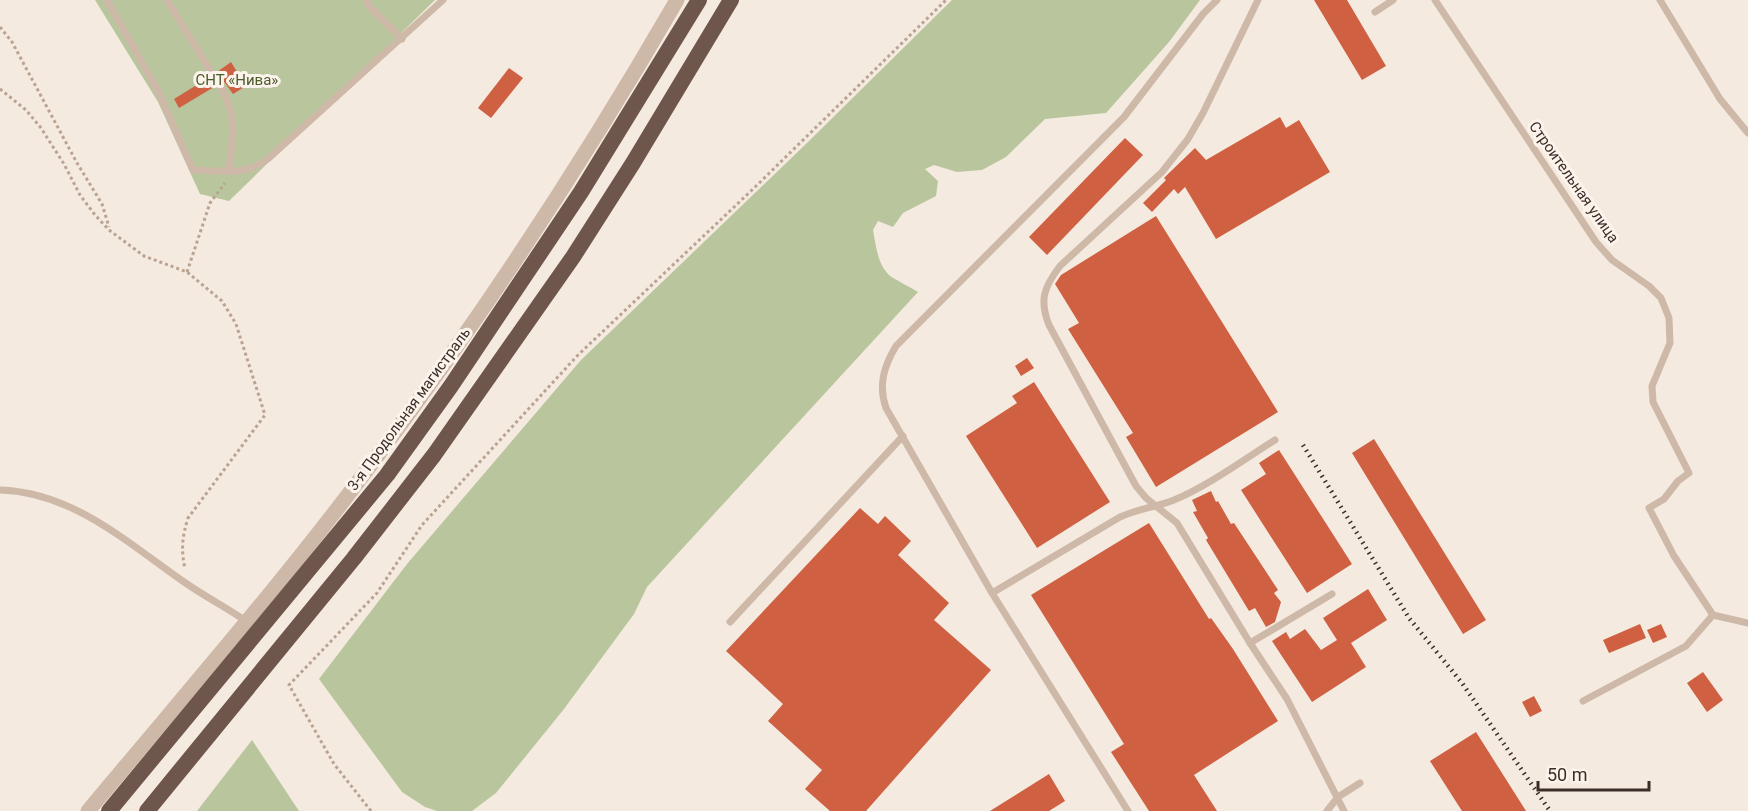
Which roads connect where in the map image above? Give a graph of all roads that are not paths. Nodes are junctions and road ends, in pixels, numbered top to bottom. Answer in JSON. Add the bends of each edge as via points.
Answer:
{"nodes":[{"id":1,"x":107,"y":0,"type":"edge"},
{"id":2,"x":167,"y":0,"type":"edge"},
{"id":3,"x":366,"y":0,"type":"edge"},
{"id":4,"x":443,"y":0,"type":"edge"},
{"id":5,"x":677,"y":0,"type":"edge"},
{"id":6,"x":699,"y":0,"type":"edge"},
{"id":7,"x":731,"y":0,"type":"edge"},
{"id":8,"x":1216,"y":0,"type":"edge"},
{"id":9,"x":1258,"y":0,"type":"edge"},
{"id":10,"x":1393,"y":0,"type":"edge"},
{"id":11,"x":1435,"y":0,"type":"edge"},
{"id":12,"x":1660,"y":0,"type":"edge"},
{"id":13,"x":1375,"y":12,"type":"dead end"},
{"id":14,"x":402,"y":39,"type":"junction"},
{"id":15,"x":1748,"y":133,"type":"edge"},
{"id":16,"x":229,"y":171,"type":"junction"},
{"id":17,"x":903,"y":436,"type":"junction"},
{"id":18,"x":1275,"y":440,"type":"dead end"},
{"id":19,"x":0,"y":490,"type":"edge"},
{"id":20,"x":1155,"y":505,"type":"junction"},
{"id":21,"x":992,"y":593,"type":"junction"},
{"id":22,"x":1332,"y":594,"type":"dead end"},
{"id":23,"x":1713,"y":615,"type":"junction"},
{"id":24,"x":247,"y":621,"type":"junction"},
{"id":25,"x":730,"y":622,"type":"dead end"},
{"id":26,"x":1748,"y":623,"type":"edge"},
{"id":27,"x":1250,"y":643,"type":"junction"},
{"id":28,"x":1582,"y":701,"type":"dead end"},
{"id":29,"x":1359,"y":783,"type":"dead end"},
{"id":30,"x":1338,"y":797,"type":"junction"},
{"id":31,"x":88,"y":811,"type":"edge"},
{"id":32,"x":110,"y":811,"type":"edge"},
{"id":33,"x":147,"y":811,"type":"edge"},
{"id":34,"x":1128,"y":811,"type":"edge"},
{"id":35,"x":1328,"y":811,"type":"edge"},
{"id":36,"x":1344,"y":811,"type":"edge"}],
"edges":[{"from":1,"to":16,"type":"lane","via":[[159,93],[193,170]]},
{"from":2,"to":16,"type":"lane","via":[[225,95],[232,116]]},
{"from":3,"to":14,"type":"lane"},
{"from":4,"to":14,"type":"lane"},
{"from":5,"to":24,"type":"street","via":[[618,102],[514,264],[380,452]]},
{"from":6,"to":32,"type":"highway","name":"3-я Продольная магистраль","via":[[581,192],[387,475]]},
{"from":7,"to":33,"type":"highway","via":[[573,257],[447,437],[354,558]]},
{"from":8,"to":17,"type":"lane","via":[[1124,117],[896,346],[882,379],[882,396]]},
{"from":9,"to":20,"type":"lane","via":[[1188,139],[1162,172],[1060,266],[1048,282],[1043,299],[1049,325],[1114,446],[1136,486]]},
{"from":10,"to":13,"type":"lane"},
{"from":11,"to":23,"type":"lane","name":"Строительная улица","via":[[1596,242],[1612,260],[1661,298],[1669,318],[1670,343],[1652,386],[1653,402],[1689,473],[1664,499],[1649,508],[1674,556]]},
{"from":12,"to":15,"type":"lane","via":[[1720,99]]},
{"from":14,"to":16,"type":"lane","via":[[256,168]]},
{"from":17,"to":21,"type":"lane"},
{"from":17,"to":25,"type":"lane"},
{"from":18,"to":20,"type":"lane","via":[[1192,491]]},
{"from":19,"to":24,"type":"lane","via":[[53,500],[96,520],[189,586]]},
{"from":20,"to":21,"type":"lane","via":[[1120,517]]},
{"from":20,"to":27,"type":"lane","via":[[1177,523]]},
{"from":21,"to":34,"type":"lane"},
{"from":22,"to":27,"type":"lane"},
{"from":23,"to":26,"type":"lane"},
{"from":23,"to":28,"type":"lane","via":[[1686,646]]},
{"from":24,"to":31,"type":"street"},
{"from":27,"to":30,"type":"lane","via":[[1287,699]]},
{"from":29,"to":30,"type":"lane"},
{"from":30,"to":35,"type":"lane"},
{"from":30,"to":36,"type":"lane"}]}
